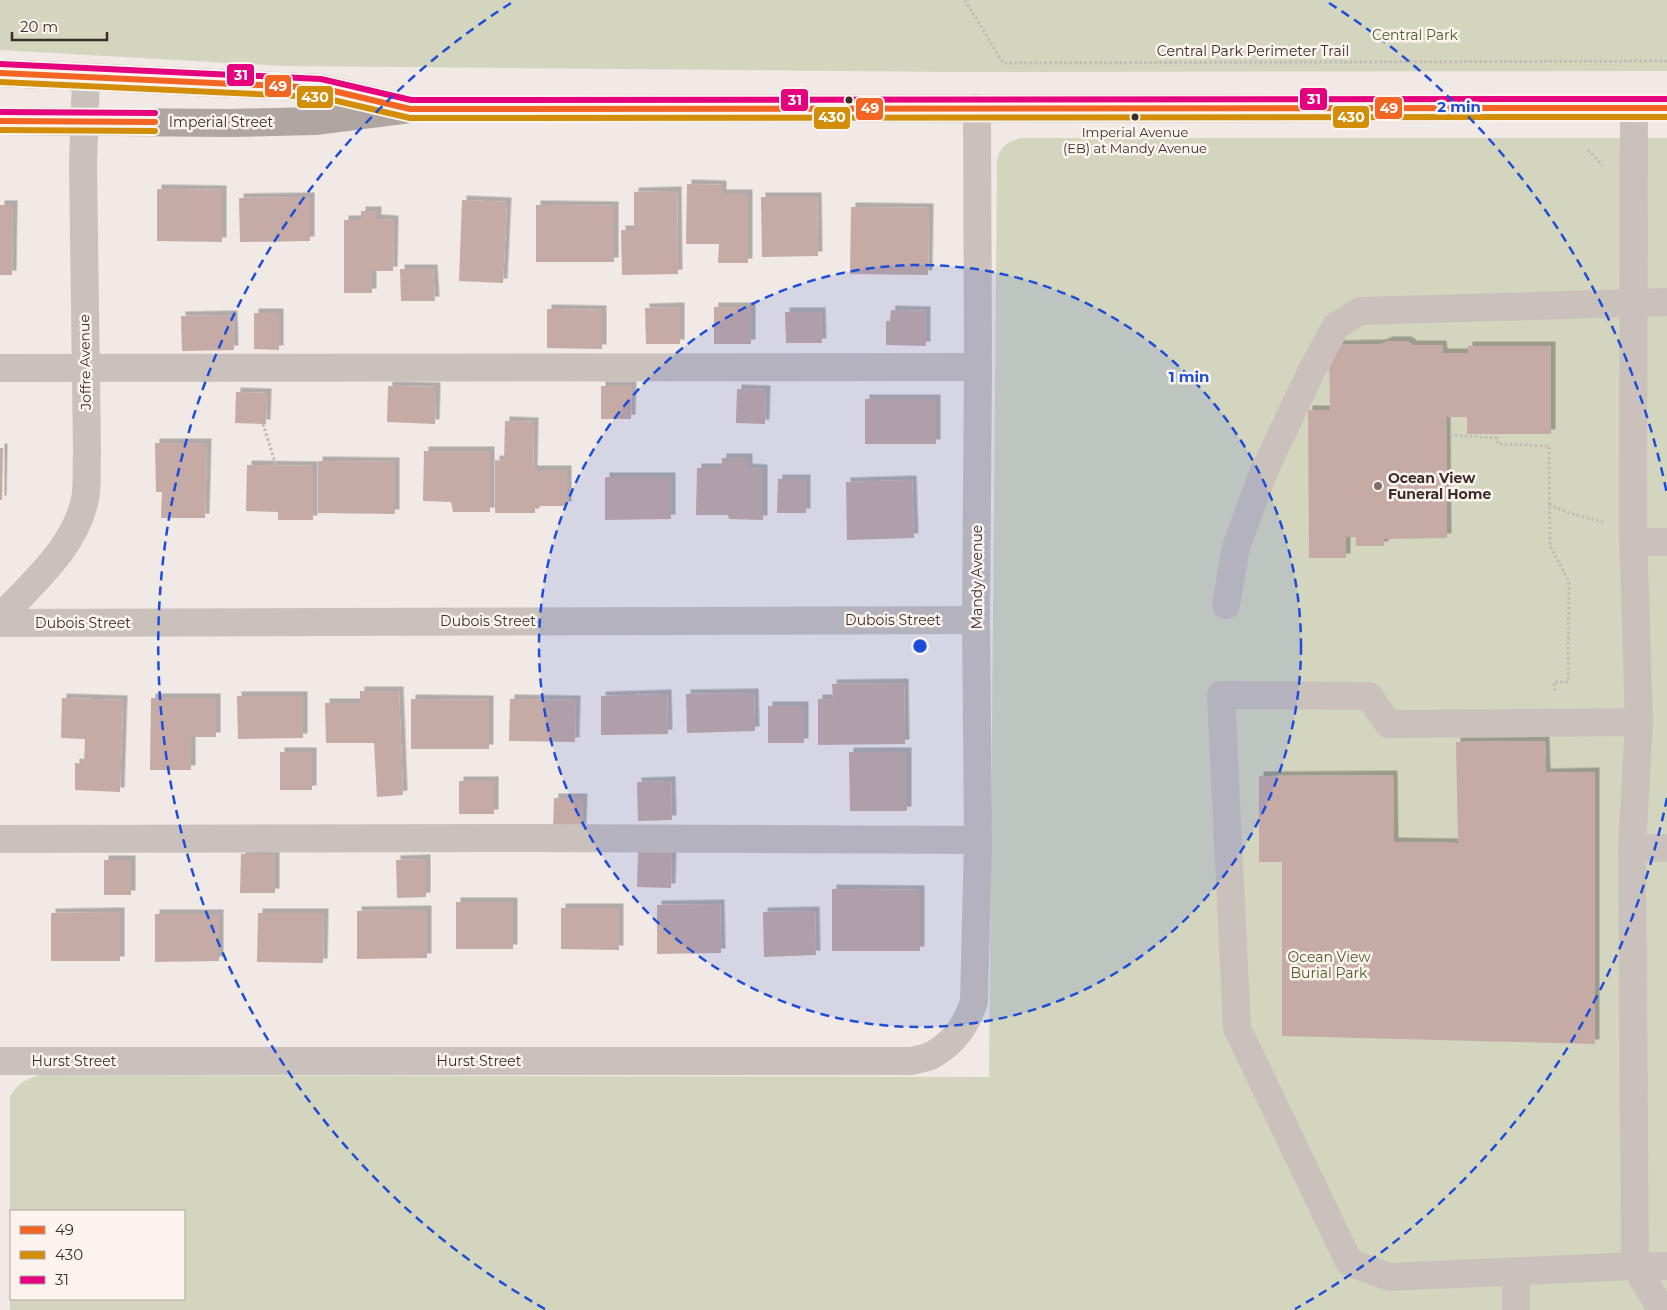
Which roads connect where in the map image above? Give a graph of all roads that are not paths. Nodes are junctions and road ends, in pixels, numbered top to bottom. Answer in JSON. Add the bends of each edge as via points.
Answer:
{"nodes":[{"id":1,"x":0,"y":72,"type":"edge"},
{"id":2,"x":86,"y":77,"type":"junction"},
{"id":3,"x":977,"y":108,"type":"junction"},
{"id":4,"x":1634,"y":108,"type":"junction"},
{"id":5,"x":1667,"y":108,"type":"edge"},
{"id":6,"x":410,"y":109,"type":"junction"},
{"id":7,"x":0,"y":121,"type":"edge"},
{"id":8,"x":84,"y":121,"type":"junction"},
{"id":9,"x":1634,"y":302,"type":"junction"},
{"id":10,"x":1667,"y":302,"type":"edge"},
{"id":11,"x":978,"y":367,"type":"junction"},
{"id":12,"x":0,"y":368,"type":"edge"},
{"id":13,"x":86,"y":368,"type":"junction"},
{"id":14,"x":1634,"y":536,"type":"junction"},
{"id":15,"x":1667,"y":542,"type":"edge"},
{"id":16,"x":1226,"y":605,"type":"dead end"},
{"id":17,"x":0,"y":618,"type":"edge"},
{"id":18,"x":976,"y":620,"type":"junction"},
{"id":19,"x":0,"y":623,"type":"edge"},
{"id":20,"x":1639,"y":722,"type":"junction"},
{"id":21,"x":0,"y":839,"type":"edge"},
{"id":22,"x":978,"y":840,"type":"junction"},
{"id":23,"x":1632,"y":848,"type":"junction"},
{"id":24,"x":1667,"y":848,"type":"edge"},
{"id":25,"x":952,"y":1040,"type":"joint"},
{"id":26,"x":0,"y":1060,"type":"edge"},
{"id":27,"x":1635,"y":1266,"type":"junction"},
{"id":28,"x":1667,"y":1266,"type":"edge"},
{"id":29,"x":1516,"y":1271,"type":"junction"},
{"id":30,"x":1516,"y":1310,"type":"edge"},
{"id":31,"x":1662,"y":1310,"type":"edge"}],
"edges":[{"from":1,"to":2,"type":"main road","name":"Imperial Street"},
{"from":2,"to":6,"type":"main road","name":"Imperial Street","via":[[320,88]]},
{"from":2,"to":8,"type":"street","name":"Joffre Avenue"},
{"from":3,"to":4,"type":"main road","name":"Imperial Street"},
{"from":3,"to":6,"type":"main road","name":"Imperial Street"},
{"from":3,"to":11,"type":"street","name":"Mandy Avenue"},
{"from":4,"to":5,"type":"main road","name":"Imperial Street"},
{"from":4,"to":9,"type":"street"},
{"from":6,"to":8,"type":"main road","name":"Imperial Street","via":[[315,121]]},
{"from":7,"to":8,"type":"main road","name":"Imperial Street"},
{"from":8,"to":13,"type":"street","name":"Joffre Avenue"},
{"from":9,"to":10,"type":"street"},
{"from":9,"to":14,"type":"street"},
{"from":9,"to":16,"type":"street","via":[[1360,311],[1336,326],[1264,471],[1236,547]]},
{"from":11,"to":13,"type":"street"},
{"from":11,"to":18,"type":"street","name":"Mandy Avenue"},
{"from":12,"to":13,"type":"street"},
{"from":13,"to":17,"type":"street","name":"Joffre Avenue","via":[[87,453],[85,498],[80,514],[60,554]]},
{"from":14,"to":15,"type":"street"},
{"from":14,"to":20,"type":"street"},
{"from":18,"to":19,"type":"street","name":"Dubois Street"},
{"from":18,"to":22,"type":"street","name":"Mandy Avenue"},
{"from":20,"to":23,"type":"street"},
{"from":20,"to":29,"type":"street","via":[[1388,724],[1369,696],[1221,695],[1237,1028],[1349,1262],[1389,1277]]},
{"from":21,"to":22,"type":"street"},
{"from":22,"to":25,"type":"street","name":"Mandy Avenue","via":[[974,1002],[966,1023]]},
{"from":23,"to":24,"type":"street"},
{"from":23,"to":27,"type":"street"},
{"from":25,"to":26,"type":"street","name":"Hurst Street","via":[[933,1055],[912,1060]]},
{"from":27,"to":28,"type":"street"},
{"from":27,"to":29,"type":"street"},
{"from":27,"to":31,"type":"street"},
{"from":29,"to":30,"type":"street"}]}
